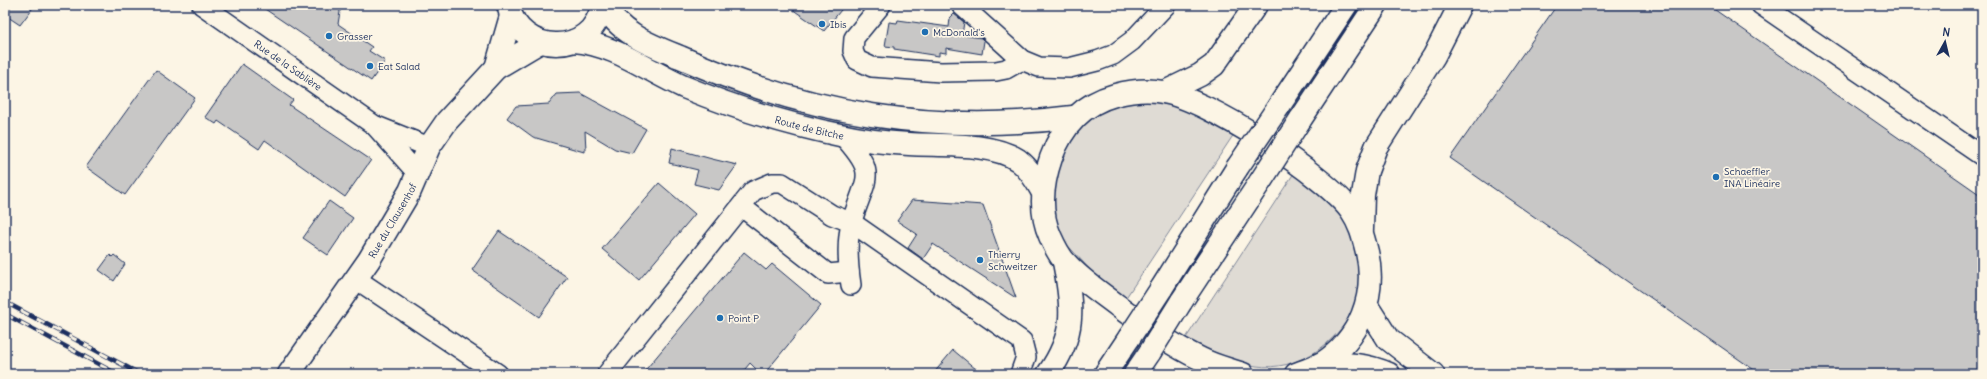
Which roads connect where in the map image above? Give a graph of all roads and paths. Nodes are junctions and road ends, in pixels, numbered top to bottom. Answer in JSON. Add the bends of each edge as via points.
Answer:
{"nodes":[{"id":1,"x":202,"y":5,"type":"edge"},
{"id":2,"x":603,"y":5,"type":"edge"},
{"id":3,"x":881,"y":5,"type":"edge"},
{"id":4,"x":961,"y":5,"type":"edge"},
{"id":5,"x":1166,"y":5,"type":"edge"},
{"id":6,"x":1256,"y":5,"type":"edge"},
{"id":7,"x":1346,"y":5,"type":"edge"},
{"id":8,"x":1376,"y":5,"type":"edge"},
{"id":9,"x":1460,"y":5,"type":"edge"},
{"id":10,"x":1761,"y":5,"type":"edge"},
{"id":11,"x":509,"y":10,"type":"edge"},
{"id":12,"x":574,"y":41,"type":"junction"},
{"id":13,"x":540,"y":42,"type":"junction"},
{"id":14,"x":1022,"y":60,"type":"junction"},
{"id":15,"x":496,"y":68,"type":"junction"},
{"id":16,"x":1165,"y":92,"type":"junction"},
{"id":17,"x":1073,"y":118,"type":"junction"},
{"id":18,"x":374,"y":125,"type":"junction"},
{"id":19,"x":842,"y":136,"type":"junction"},
{"id":20,"x":429,"y":147,"type":"junction"},
{"id":21,"x":1982,"y":156,"type":"edge"},
{"id":22,"x":417,"y":173,"type":"junction"},
{"id":23,"x":1042,"y":191,"type":"junction"},
{"id":24,"x":742,"y":207,"type":"junction"},
{"id":25,"x":851,"y":222,"type":"junction"},
{"id":26,"x":1362,"y":230,"type":"junction"},
{"id":27,"x":1064,"y":262,"type":"junction"},
{"id":28,"x":356,"y":279,"type":"junction"},
{"id":29,"x":1367,"y":306,"type":"junction"},
{"id":30,"x":1320,"y":364,"type":"junction"},
{"id":31,"x":289,"y":374,"type":"edge"},
{"id":32,"x":498,"y":374,"type":"edge"},
{"id":33,"x":607,"y":374,"type":"edge"},
{"id":34,"x":1020,"y":374,"type":"edge"},
{"id":35,"x":1048,"y":374,"type":"edge"},
{"id":36,"x":1106,"y":374,"type":"edge"},
{"id":37,"x":1135,"y":374,"type":"edge"},
{"id":38,"x":1243,"y":374,"type":"edge"},
{"id":39,"x":1296,"y":374,"type":"edge"},
{"id":40,"x":1389,"y":374,"type":"edge"},
{"id":41,"x":1433,"y":374,"type":"edge"}],
"edges":[{"from":1,"to":18,"type":"street","name":"Rue de la Sablière"},
{"from":2,"to":12,"type":"main road","via":[[591,29]]},
{"from":2,"to":17,"type":"main road","via":[[609,15],[623,28],[674,55],[750,86],[810,103],[875,116],[929,122],[1012,122]]},
{"from":3,"to":14,"type":"street","via":[[854,38],[853,51],[857,60],[872,67],[941,72],[996,71],[1006,69]]},
{"from":4,"to":14,"type":"street"},
{"from":5,"to":14,"type":"street","via":[[1132,41],[1113,55],[1069,68],[1039,67]]},
{"from":6,"to":16,"type":"main road","via":[[1214,66]]},
{"from":7,"to":36,"type":"main road","bridge":true,"via":[[1237,168]]},
{"from":8,"to":37,"type":"main road","bridge":true},
{"from":9,"to":26,"type":"main road","via":[[1434,56],[1376,147],[1364,187]]},
{"from":10,"to":21,"type":"street"},
{"from":11,"to":13,"type":"main road","via":[[518,28]]},
{"from":11,"to":15,"type":"main road","name":"Rue du Clausenhof"},
{"from":12,"to":13,"type":"main road","via":[[551,44]]},
{"from":12,"to":19,"type":"main road","name":"Route de Bitche","via":[[602,46],[717,101],[782,122]]},
{"from":13,"to":15,"type":"main road","name":"Rue du Clausenhof"},
{"from":15,"to":20,"type":"main road","name":"Rue du Clausenhof","via":[[447,121]]},
{"from":16,"to":17,"type":"main road","via":[[1132,91],[1114,95],[1099,100]]},
{"from":16,"to":26,"type":"main road","via":[[1204,107],[1278,151],[1335,194],[1350,210]]},
{"from":17,"to":23,"type":"main road","via":[[1056,144]]},
{"from":18,"to":20,"type":"street","name":"Rue de la Sablière"},
{"from":18,"to":22,"type":"street","name":"Rue de la Sablière"},
{"from":19,"to":23,"type":"main road","name":"Route de Bitche","via":[[907,144],[987,148],[1002,152],[1019,161],[1032,173]]},
{"from":19,"to":25,"type":"street","via":[[858,153],[866,169],[865,187]]},
{"from":20,"to":22,"type":"main road","name":"Rue du Clausenhof"},
{"from":22,"to":28,"type":"main road","name":"Rue du Clausenhof","via":[[406,197]]},
{"from":23,"to":27,"type":"main road","via":[[1044,217],[1050,236]]},
{"from":24,"to":25,"type":"street","via":[[754,192],[772,182],[782,183],[832,215]]},
{"from":24,"to":25,"type":"street","via":[[828,274],[850,278]]},
{"from":24,"to":33,"type":"street"},
{"from":25,"to":34,"type":"street","via":[[1022,341],[1026,357]]},
{"from":26,"to":29,"type":"main road","via":[[1370,280]]},
{"from":27,"to":35,"type":"main road","via":[[1071,298],[1070,317],[1062,352]]},
{"from":27,"to":38,"type":"main road","via":[[1146,327],[1201,360]]},
{"from":28,"to":31,"type":"main road","name":"Rue du Clausenhof"},
{"from":28,"to":32,"type":"street"},
{"from":29,"to":30,"type":"main road","via":[[1344,344]]},
{"from":29,"to":41,"type":"main road","via":[[1388,339]]},
{"from":30,"to":39,"type":"main road"},
{"from":30,"to":40,"type":"main road","via":[[1365,366]]}]}
